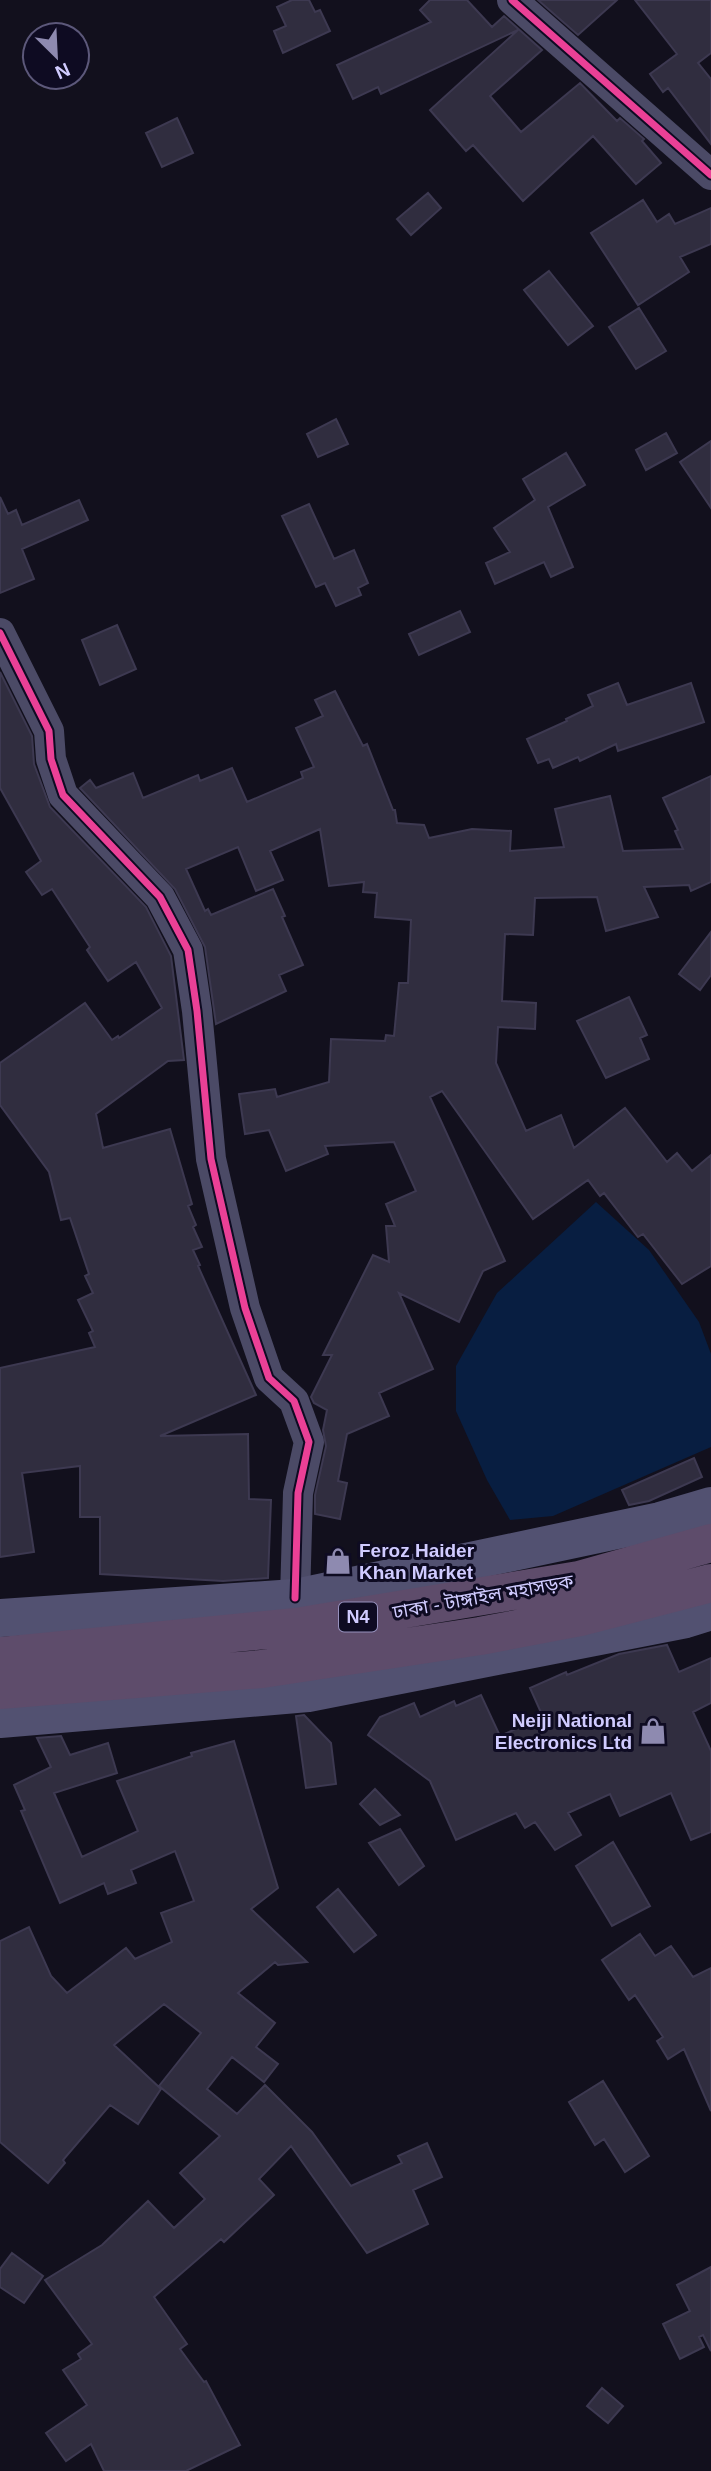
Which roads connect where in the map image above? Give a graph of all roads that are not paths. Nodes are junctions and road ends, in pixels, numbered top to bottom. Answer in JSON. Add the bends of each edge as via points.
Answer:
{"nodes":[{"id":1,"x":512,"y":0,"type":"edge"},
{"id":2,"x":711,"y":175,"type":"edge"},
{"id":3,"x":0,"y":634,"type":"edge"},
{"id":4,"x":711,"y":1506,"type":"edge"},
{"id":5,"x":711,"y":1543,"type":"edge"},
{"id":6,"x":711,"y":1583,"type":"edge"},
{"id":7,"x":295,"y":1598,"type":"junction"},
{"id":8,"x":711,"y":1611,"type":"edge"},
{"id":9,"x":0,"y":1618,"type":"edge"},
{"id":10,"x":0,"y":1656,"type":"edge"},
{"id":11,"x":0,"y":1690,"type":"edge"},
{"id":12,"x":0,"y":1719,"type":"edge"}],
"edges":[{"from":1,"to":2,"type":"street"},
{"from":3,"to":7,"type":"street","via":[[49,731],[51,760],[63,795],[160,897],[188,950],[211,1159],[245,1308],[269,1378],[294,1401],[309,1442],[298,1493]]},
{"from":4,"to":7,"type":"main road","via":[[660,1521]]},
{"from":5,"to":10,"type":"highway","name":"ঢাকা - টাঙ্গাইল মহাসড়ক","number":"N4","via":[[579,1580],[296,1627]]},
{"from":6,"to":11,"type":"highway","name":"ঢাকা - টাঙ্গাইল মহাসড়ক","number":"N4","via":[[580,1617],[262,1669]]},
{"from":7,"to":9,"type":"main road"},
{"from":8,"to":12,"type":"main road","via":[[308,1693]]}]}
